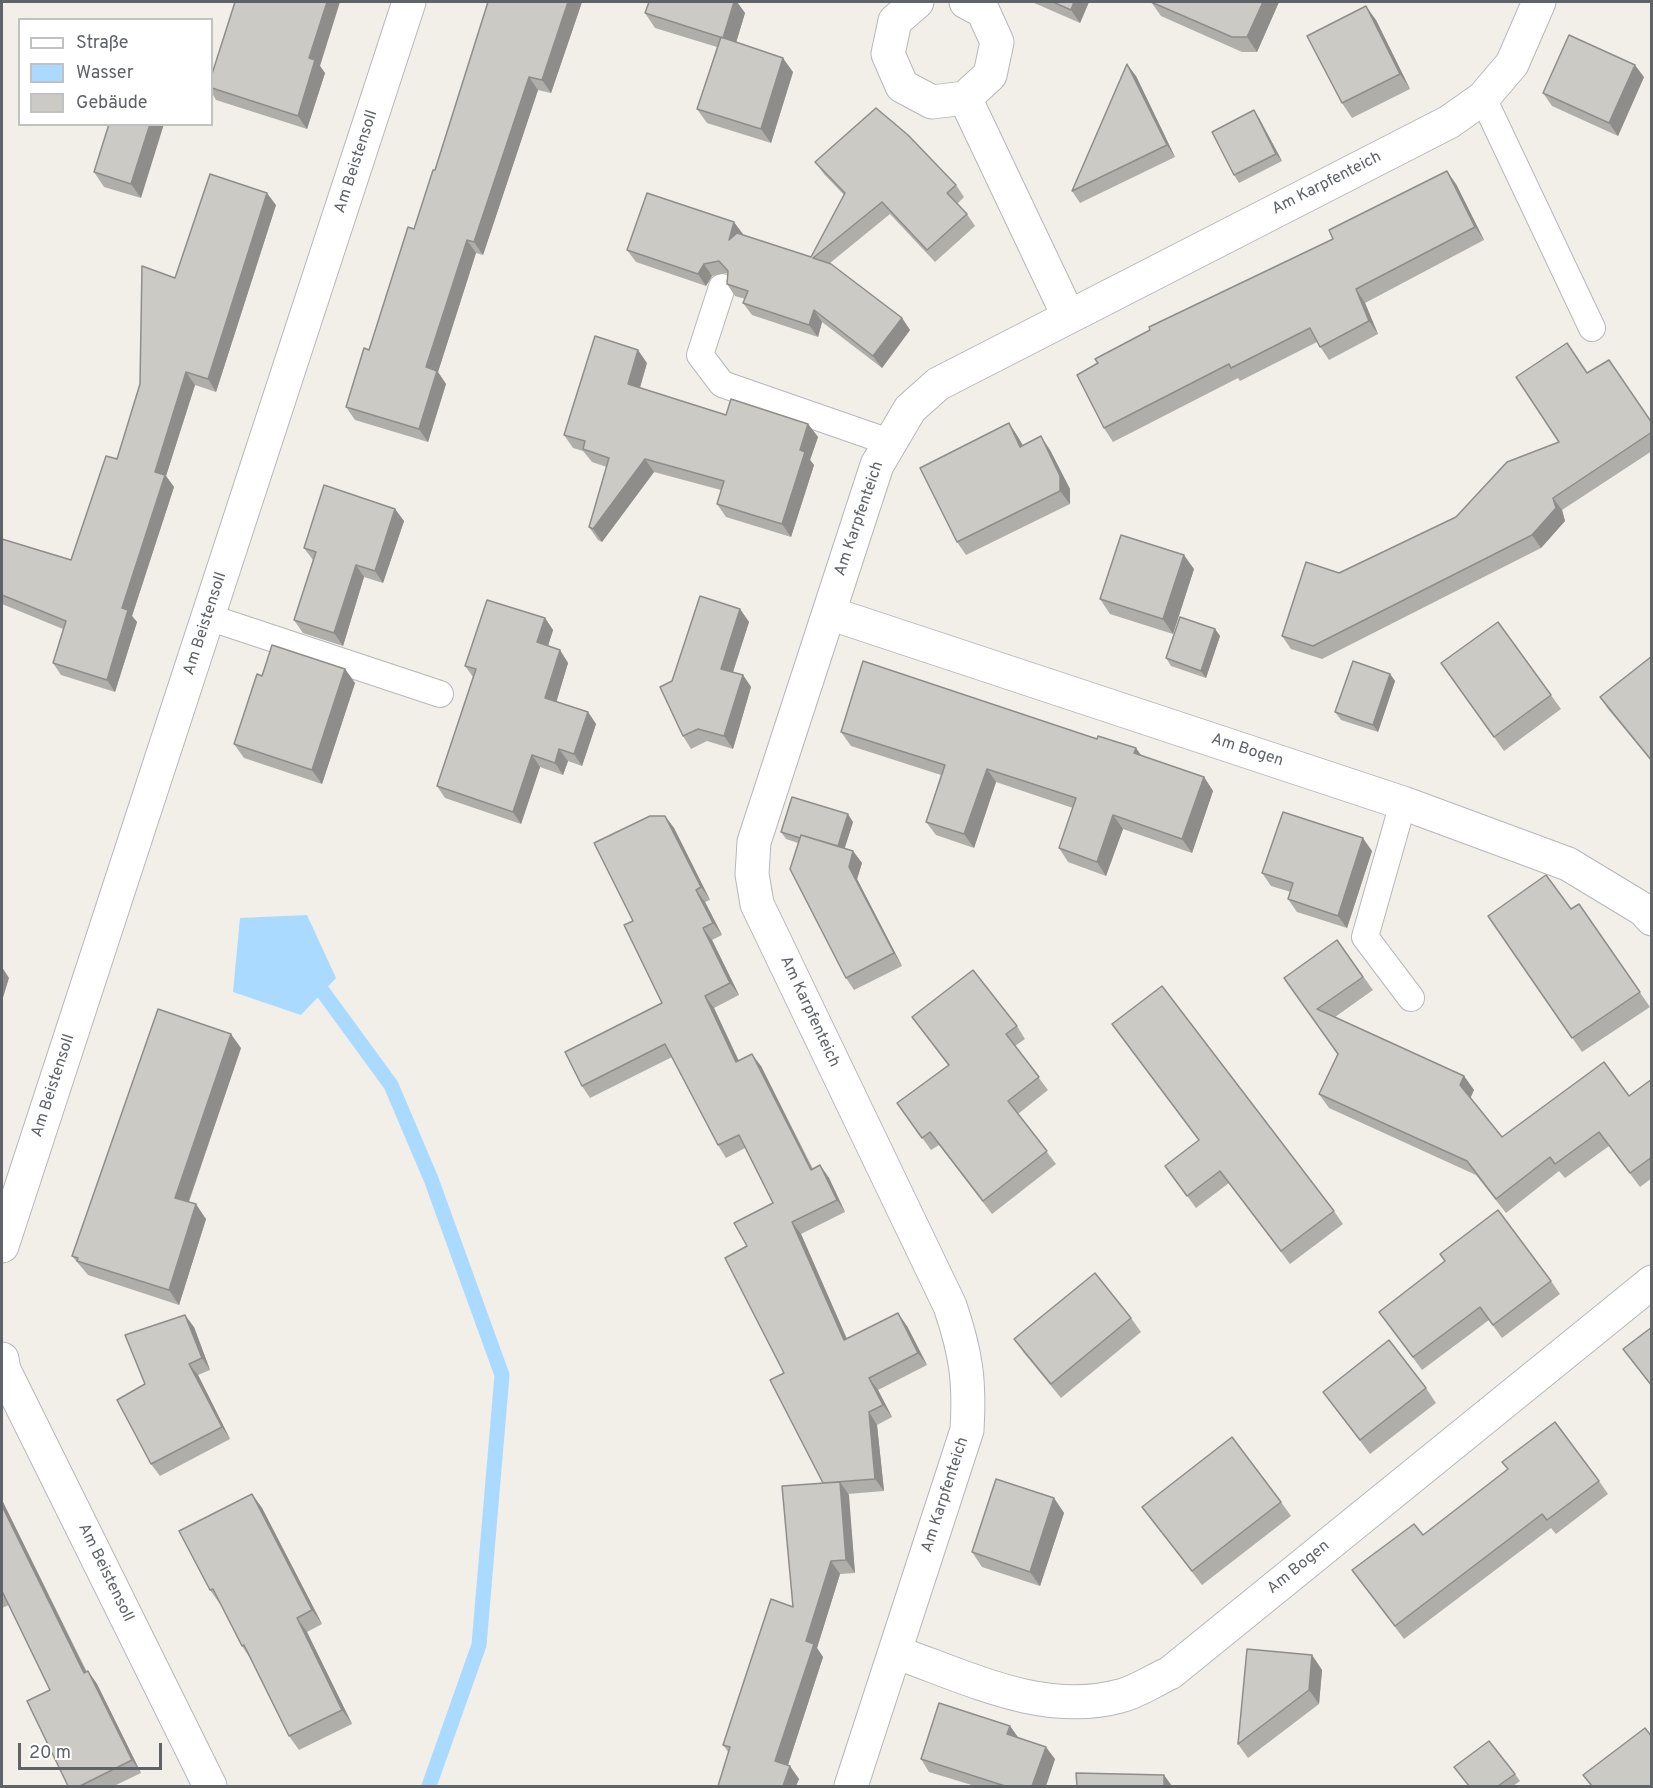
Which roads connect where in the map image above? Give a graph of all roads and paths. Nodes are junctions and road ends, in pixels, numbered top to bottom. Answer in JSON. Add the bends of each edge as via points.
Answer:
{"nodes":[{"id":1,"x":409,"y":2,"type":"edge"},
{"id":2,"x":916,"y":2,"type":"edge"},
{"id":3,"x":966,"y":2,"type":"edge"},
{"id":4,"x":1539,"y":2,"type":"edge"},
{"id":5,"x":965,"y":98,"type":"junction"},
{"id":6,"x":1483,"y":98,"type":"junction"},
{"id":7,"x":722,"y":287,"type":"edge"},
{"id":8,"x":1068,"y":315,"type":"junction"},
{"id":9,"x":1592,"y":328,"type":"dead end"},
{"id":10,"x":889,"y":442,"type":"junction"},
{"id":11,"x":829,"y":613,"type":"junction"},
{"id":12,"x":208,"y":617,"type":"junction"},
{"id":13,"x":440,"y":694,"type":"dead end"},
{"id":14,"x":1403,"y":803,"type":"junction"},
{"id":15,"x":1652,"y":919,"type":"edge"},
{"id":16,"x":1412,"y":998,"type":"dead end"},
{"id":17,"x":2,"y":1246,"type":"edge"},
{"id":18,"x":1652,"y":1282,"type":"edge"},
{"id":19,"x":2,"y":1359,"type":"edge"},
{"id":20,"x":895,"y":1652,"type":"junction"},
{"id":21,"x":210,"y":1786,"type":"edge"},
{"id":22,"x":851,"y":1786,"type":"edge"}],
"edges":[{"from":1,"to":12,"type":"street","name":"Am Beistensoll"},
{"from":2,"to":5,"type":"street","via":[[895,21],[888,54],[902,86],[932,102]]},
{"from":3,"to":5,"type":"street","via":[[983,11],[997,42],[990,75]]},
{"from":4,"to":6,"type":"street","name":"Am Karpfenteich","via":[[1512,64]]},
{"from":5,"to":8,"type":"street"},
{"from":6,"to":8,"type":"street","name":"Am Karpfenteich","via":[[1449,122]]},
{"from":6,"to":9,"type":"lane"},
{"from":7,"to":10,"type":"lane","via":[[700,355],[722,384]]},
{"from":8,"to":10,"type":"street","name":"Am Karpfenteich","via":[[938,384],[910,409]]},
{"from":10,"to":11,"type":"street","name":"Am Karpfenteich","via":[[877,465]]},
{"from":11,"to":14,"type":"street","name":"Am Bogen"},
{"from":11,"to":20,"type":"street","name":"Am Karpfenteich","via":[[754,842],[752,874],[758,904],[950,1306],[964,1346],[970,1388],[967,1430]]},
{"from":12,"to":13,"type":"lane"},
{"from":12,"to":17,"type":"street","name":"Am Beistensoll"},
{"from":14,"to":15,"type":"street","name":"Am Bogen","via":[[1568,864],[1644,910]]},
{"from":14,"to":16,"type":"lane","via":[[1365,937]]},
{"from":18,"to":20,"type":"street","name":"Am Bogen","via":[[1170,1673],[1121,1696],[1071,1703],[1029,1698]]},
{"from":19,"to":21,"type":"street","name":"Am Beistensoll","via":[[4,1370]]},
{"from":20,"to":22,"type":"street","name":"Am Karpfenteich"}]}
